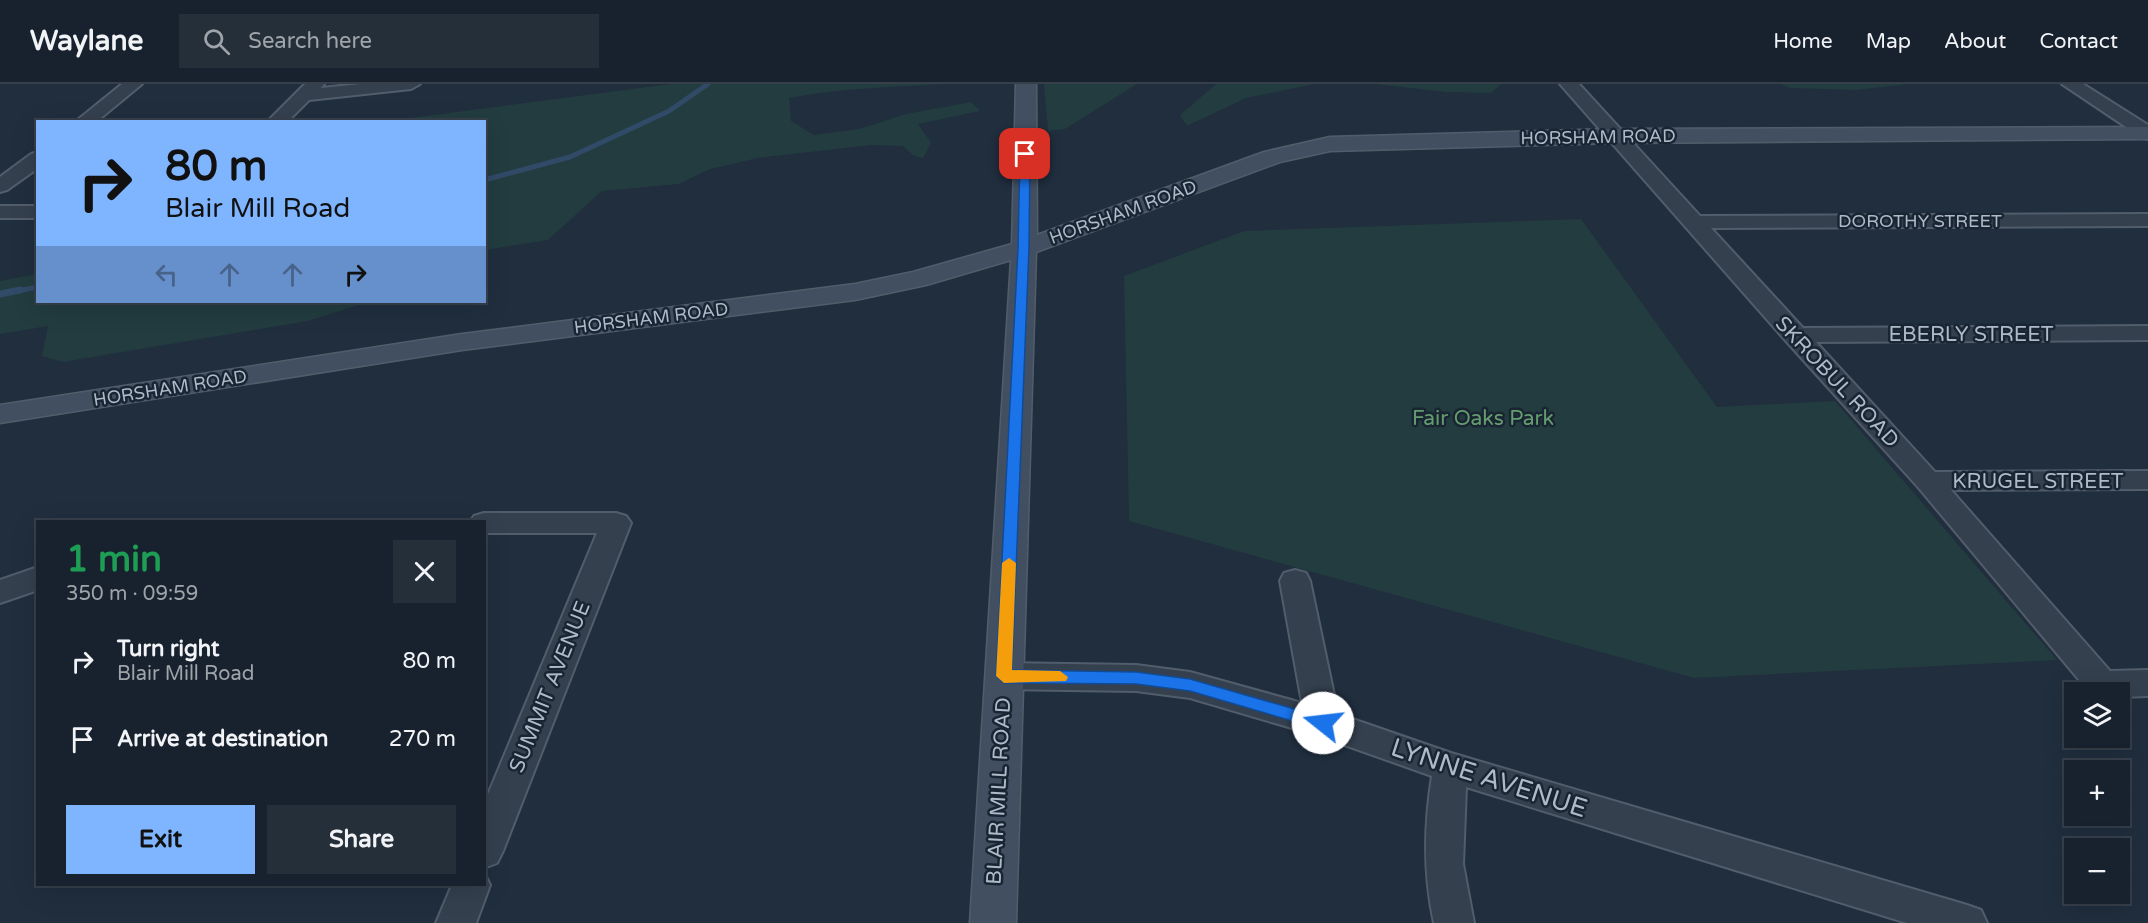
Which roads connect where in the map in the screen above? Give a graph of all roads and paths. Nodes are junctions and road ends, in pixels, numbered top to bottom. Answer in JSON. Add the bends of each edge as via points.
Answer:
{"nodes":[{"id":1,"x":133,"y":84,"type":"edge"},
{"id":2,"x":411,"y":84,"type":"edge"},
{"id":3,"x":1026,"y":84,"type":"edge"},
{"id":4,"x":1569,"y":84,"type":"edge"},
{"id":5,"x":2071,"y":84,"type":"edge"},
{"id":6,"x":309,"y":90,"type":"edge"},
{"id":7,"x":87,"y":120,"type":"edge"},
{"id":8,"x":278,"y":120,"type":"edge"},
{"id":9,"x":2148,"y":133,"type":"edge"},
{"id":10,"x":1615,"y":136,"type":"junction"},
{"id":11,"x":36,"y":159,"type":"edge"},
{"id":12,"x":0,"y":186,"type":"edge"},
{"id":13,"x":0,"y":212,"type":"edge"},
{"id":14,"x":36,"y":212,"type":"edge"},
{"id":15,"x":2148,"y":220,"type":"edge"},
{"id":16,"x":1692,"y":222,"type":"junction"},
{"id":17,"x":1024,"y":248,"type":"junction"},
{"id":18,"x":2148,"y":333,"type":"edge"},
{"id":19,"x":1793,"y":335,"type":"junction"},
{"id":20,"x":0,"y":414,"type":"edge"},
{"id":21,"x":2148,"y":480,"type":"edge"},
{"id":22,"x":1928,"y":481,"type":"junction"},
{"id":23,"x":486,"y":523,"type":"edge"},
{"id":24,"x":36,"y":579,"type":"edge"},
{"id":25,"x":1295,"y":581,"type":"dead end"},
{"id":26,"x":0,"y":592,"type":"edge"},
{"id":27,"x":1004,"y":676,"type":"junction"},
{"id":28,"x":2148,"y":683,"type":"edge"},
{"id":29,"x":1323,"y":723,"type":"junction"},
{"id":30,"x":1451,"y":768,"type":"junction"},
{"id":31,"x":486,"y":846,"type":"edge"},
{"id":32,"x":471,"y":886,"type":"edge"},
{"id":33,"x":456,"y":923,"type":"edge"},
{"id":34,"x":993,"y":923,"type":"edge"},
{"id":35,"x":1454,"y":923,"type":"edge"},
{"id":36,"x":1967,"y":923,"type":"edge"}],
"edges":[{"from":1,"to":7,"type":"street"},
{"from":2,"to":6,"type":"street"},
{"from":3,"to":17,"type":"street","name":"BLAIR MILL ROAD"},
{"from":4,"to":10,"type":"street","name":"SKROBUL ROAD"},
{"from":5,"to":9,"type":"street"},
{"from":6,"to":8,"type":"street"},
{"from":9,"to":10,"type":"street","name":"HORSHAM ROAD"},
{"from":10,"to":16,"type":"street","name":"SKROBUL ROAD"},
{"from":10,"to":17,"type":"street","name":"HORSHAM ROAD","via":[[1300,148]]},
{"from":11,"to":12,"type":"street"},
{"from":13,"to":14,"type":"street"},
{"from":15,"to":16,"type":"street","name":"DOROTHY STREET"},
{"from":16,"to":19,"type":"street","name":"SKROBUL ROAD"},
{"from":17,"to":20,"type":"street","name":"HORSHAM ROAD","via":[[855,292],[462,342]]},
{"from":17,"to":27,"type":"street","name":"BLAIR MILL ROAD"},
{"from":18,"to":19,"type":"street","name":"EBERLY STREET"},
{"from":19,"to":22,"type":"street","name":"SKROBUL ROAD"},
{"from":21,"to":22,"type":"street","name":"KRUGEL STREET"},
{"from":22,"to":28,"type":"street","name":"SKROBUL ROAD","via":[[2102,684]]},
{"from":23,"to":31,"type":"street","name":"SUMMIT AVENUE","via":[[616,523]]},
{"from":24,"to":26,"type":"street"},
{"from":25,"to":29,"type":"street"},
{"from":27,"to":29,"type":"street","name":"LYNNE AVENUE","via":[[1136,678],[1190,685]]},
{"from":27,"to":34,"type":"street","name":"BLAIR MILL ROAD"},
{"from":29,"to":30,"type":"street","name":"LYNNE AVENUE"},
{"from":30,"to":35,"type":"street","via":[[1442,820],[1442,854]]},
{"from":30,"to":36,"type":"street","name":"LYNNE AVENUE"},
{"from":32,"to":33,"type":"street"}]}
